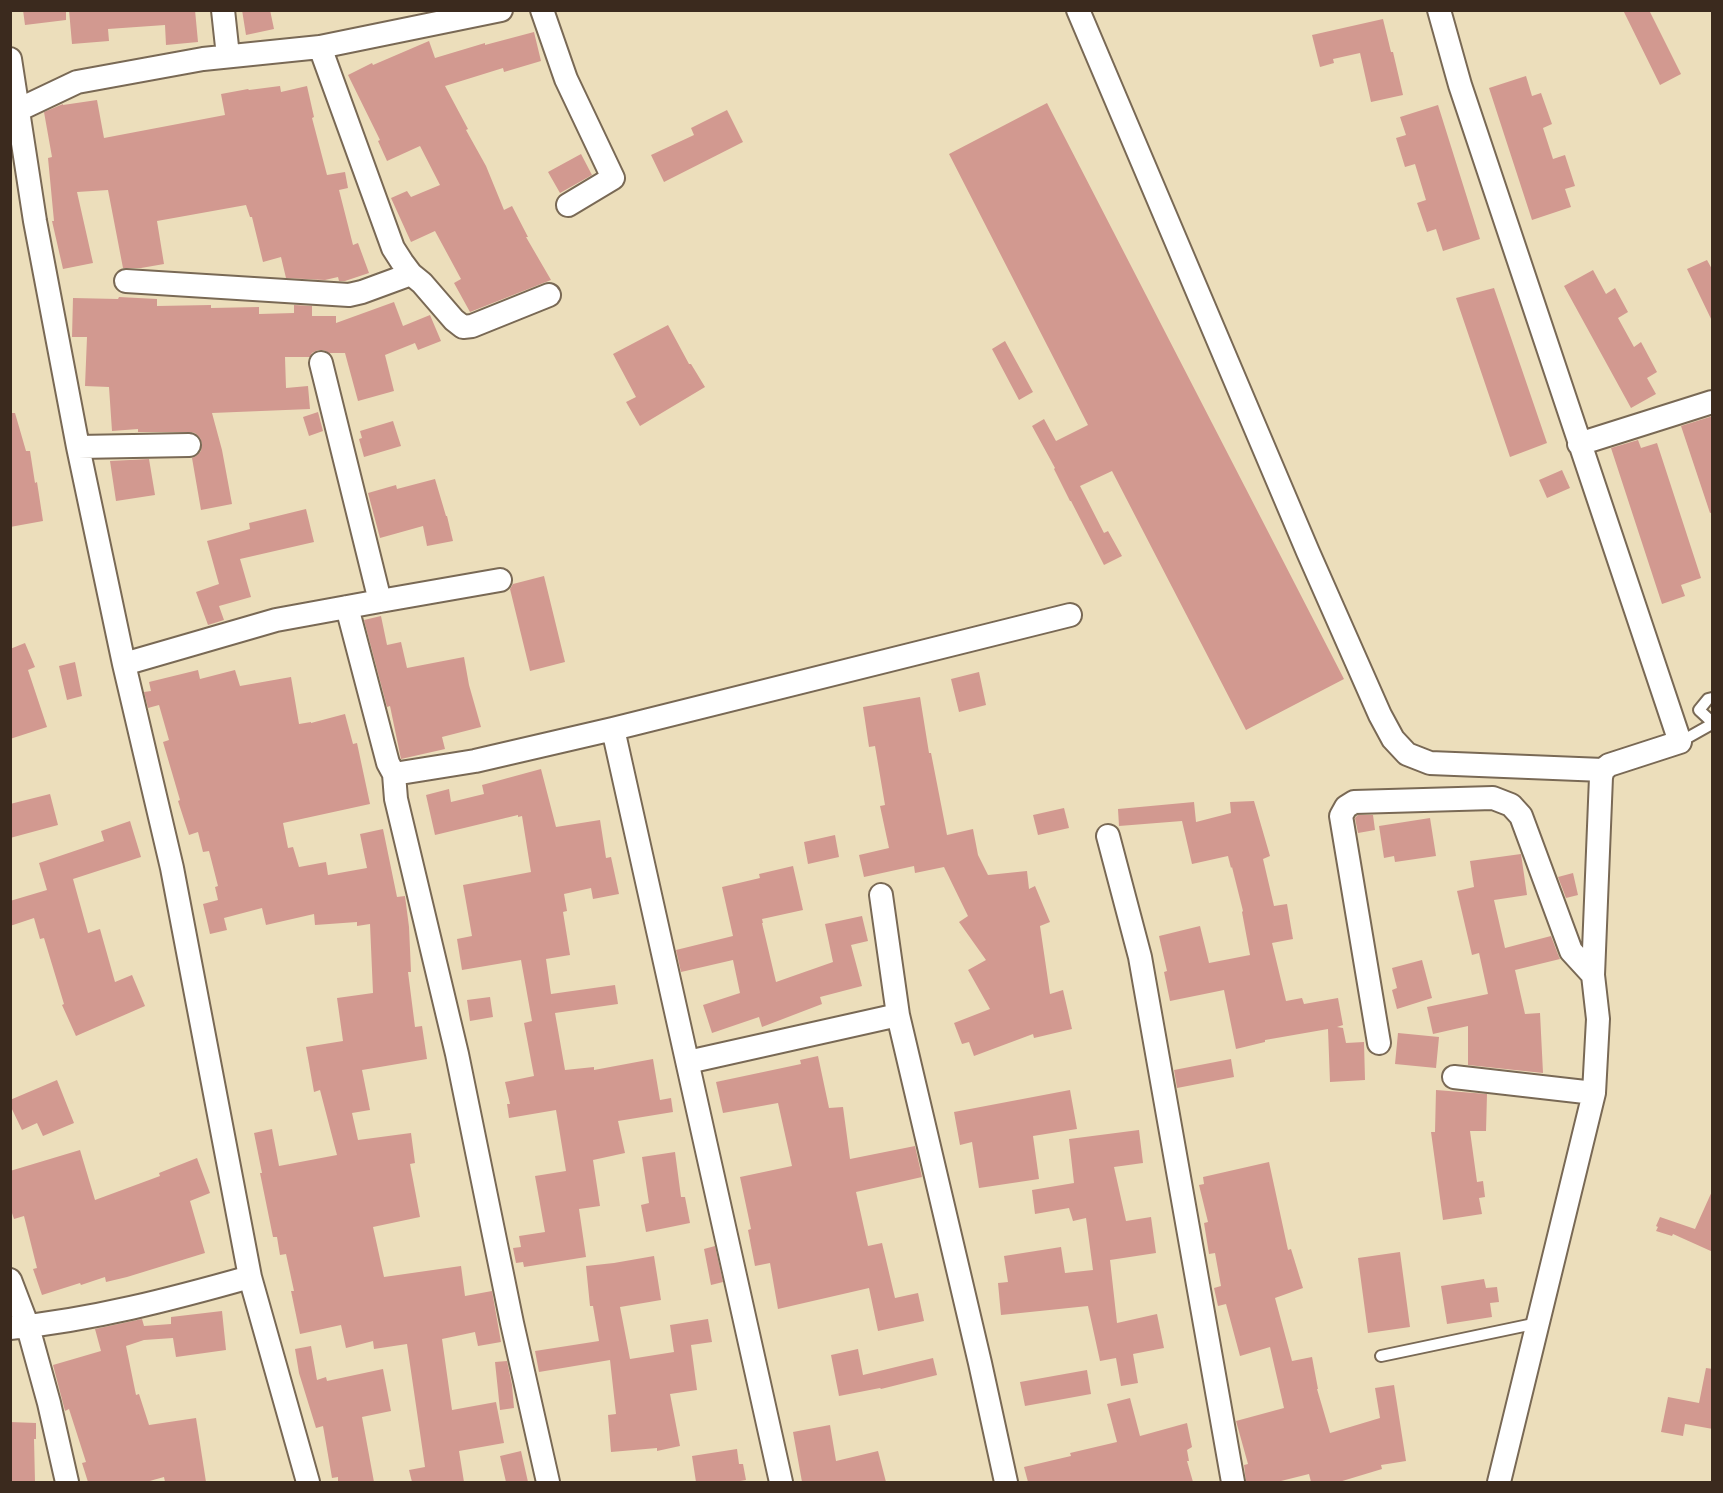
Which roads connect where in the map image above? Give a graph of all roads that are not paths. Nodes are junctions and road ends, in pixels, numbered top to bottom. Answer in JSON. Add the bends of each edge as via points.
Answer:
{"nodes":[{"id":1,"x":223,"y":10,"type":"edge"},
{"id":2,"x":501,"y":10,"type":"edge"},
{"id":3,"x":542,"y":10,"type":"edge"},
{"id":4,"x":1078,"y":10,"type":"edge"},
{"id":5,"x":1439,"y":10,"type":"edge"},
{"id":6,"x":320,"y":47,"type":"junction"},
{"id":7,"x":228,"y":56,"type":"junction"},
{"id":8,"x":10,"y":59,"type":"edge"},
{"id":9,"x":18,"y":110,"type":"junction"},
{"id":10,"x":568,"y":205,"type":"dead end"},
{"id":11,"x":411,"y":274,"type":"junction"},
{"id":12,"x":126,"y":281,"type":"dead end"},
{"id":13,"x":549,"y":295,"type":"dead end"},
{"id":14,"x":321,"y":363,"type":"dead end"},
{"id":15,"x":1713,"y":402,"type":"edge"},
{"id":16,"x":1579,"y":444,"type":"junction"},
{"id":17,"x":189,"y":445,"type":"dead end"},
{"id":18,"x":78,"y":447,"type":"junction"},
{"id":19,"x":500,"y":580,"type":"dead end"},
{"id":20,"x":380,"y":601,"type":"junction"},
{"id":21,"x":347,"y":607,"type":"junction"},
{"id":22,"x":1070,"y":615,"type":"dead end"},
{"id":23,"x":124,"y":664,"type":"junction"},
{"id":24,"x":1713,"y":698,"type":"edge"},
{"id":25,"x":1713,"y":723,"type":"edge"},
{"id":26,"x":613,"y":729,"type":"junction"},
{"id":27,"x":1680,"y":742,"type":"junction"},
{"id":28,"x":1603,"y":770,"type":"junction"},
{"id":29,"x":394,"y":774,"type":"junction"},
{"id":30,"x":1108,"y":836,"type":"dead end"},
{"id":31,"x":881,"y":895,"type":"dead end"},
{"id":32,"x":1593,"y":975,"type":"junction"},
{"id":33,"x":898,"y":1015,"type":"junction"},
{"id":34,"x":1379,"y":1043,"type":"dead end"},
{"id":35,"x":688,"y":1062,"type":"junction"},
{"id":36,"x":1454,"y":1077,"type":"dead end"},
{"id":37,"x":1594,"y":1093,"type":"junction"},
{"id":38,"x":250,"y":1277,"type":"junction"},
{"id":39,"x":10,"y":1280,"type":"edge"},
{"id":40,"x":1539,"y":1323,"type":"junction"},
{"id":41,"x":19,"y":1328,"type":"edge"},
{"id":42,"x":1381,"y":1356,"type":"dead end"},
{"id":43,"x":67,"y":1482,"type":"edge"},
{"id":44,"x":308,"y":1482,"type":"edge"},
{"id":45,"x":548,"y":1482,"type":"edge"},
{"id":46,"x":782,"y":1482,"type":"edge"},
{"id":47,"x":1006,"y":1482,"type":"edge"},
{"id":48,"x":1233,"y":1482,"type":"edge"},
{"id":49,"x":1499,"y":1482,"type":"edge"}],
"edges":[{"from":1,"to":7,"type":"street"},
{"from":2,"to":6,"type":"street"},
{"from":3,"to":10,"type":"street","via":[[566,79],[613,178]]},
{"from":4,"to":28,"type":"street","via":[[1308,552],[1393,739],[1407,754],[1430,763]]},
{"from":5,"to":16,"type":"street","via":[[1460,85]]},
{"from":6,"to":7,"type":"street"},
{"from":6,"to":11,"type":"street","via":[[393,248]]},
{"from":7,"to":9,"type":"street","via":[[77,82]]},
{"from":8,"to":9,"type":"street"},
{"from":9,"to":18,"type":"street"},
{"from":11,"to":12,"type":"street","via":[[349,295]]},
{"from":11,"to":13,"type":"street","via":[[463,327]]},
{"from":14,"to":20,"type":"street"},
{"from":15,"to":16,"type":"street"},
{"from":16,"to":27,"type":"street"},
{"from":17,"to":18,"type":"street"},
{"from":18,"to":23,"type":"street"},
{"from":19,"to":20,"type":"street"},
{"from":20,"to":21,"type":"street"},
{"from":21,"to":23,"type":"street","via":[[276,620]]},
{"from":21,"to":29,"type":"street"},
{"from":22,"to":26,"type":"street"},
{"from":23,"to":38,"type":"street","via":[[172,868]]},
{"from":24,"to":25,"type":"lane","via":[[1699,710]]},
{"from":25,"to":27,"type":"lane"},
{"from":26,"to":29,"type":"street","via":[[475,761]]},
{"from":26,"to":35,"type":"street"},
{"from":27,"to":28,"type":"street"},
{"from":28,"to":32,"type":"street"},
{"from":29,"to":45,"type":"street","via":[[396,800],[457,1054]]},
{"from":30,"to":48,"type":"street","via":[[1140,957]]},
{"from":31,"to":33,"type":"street"},
{"from":32,"to":34,"type":"street","via":[[1571,951],[1521,816],[1511,805],[1493,798],[1354,802],[1341,816]]},
{"from":32,"to":37,"type":"street","via":[[1598,1019]]},
{"from":33,"to":35,"type":"street"},
{"from":33,"to":47,"type":"street"},
{"from":35,"to":46,"type":"street"},
{"from":36,"to":37,"type":"street"},
{"from":37,"to":40,"type":"street"},
{"from":38,"to":41,"type":"street","via":[[183,1296]]},
{"from":38,"to":44,"type":"street"},
{"from":39,"to":41,"type":"street"},
{"from":40,"to":42,"type":"lane"},
{"from":40,"to":49,"type":"street"},
{"from":41,"to":43,"type":"street","via":[[49,1403]]}]}
